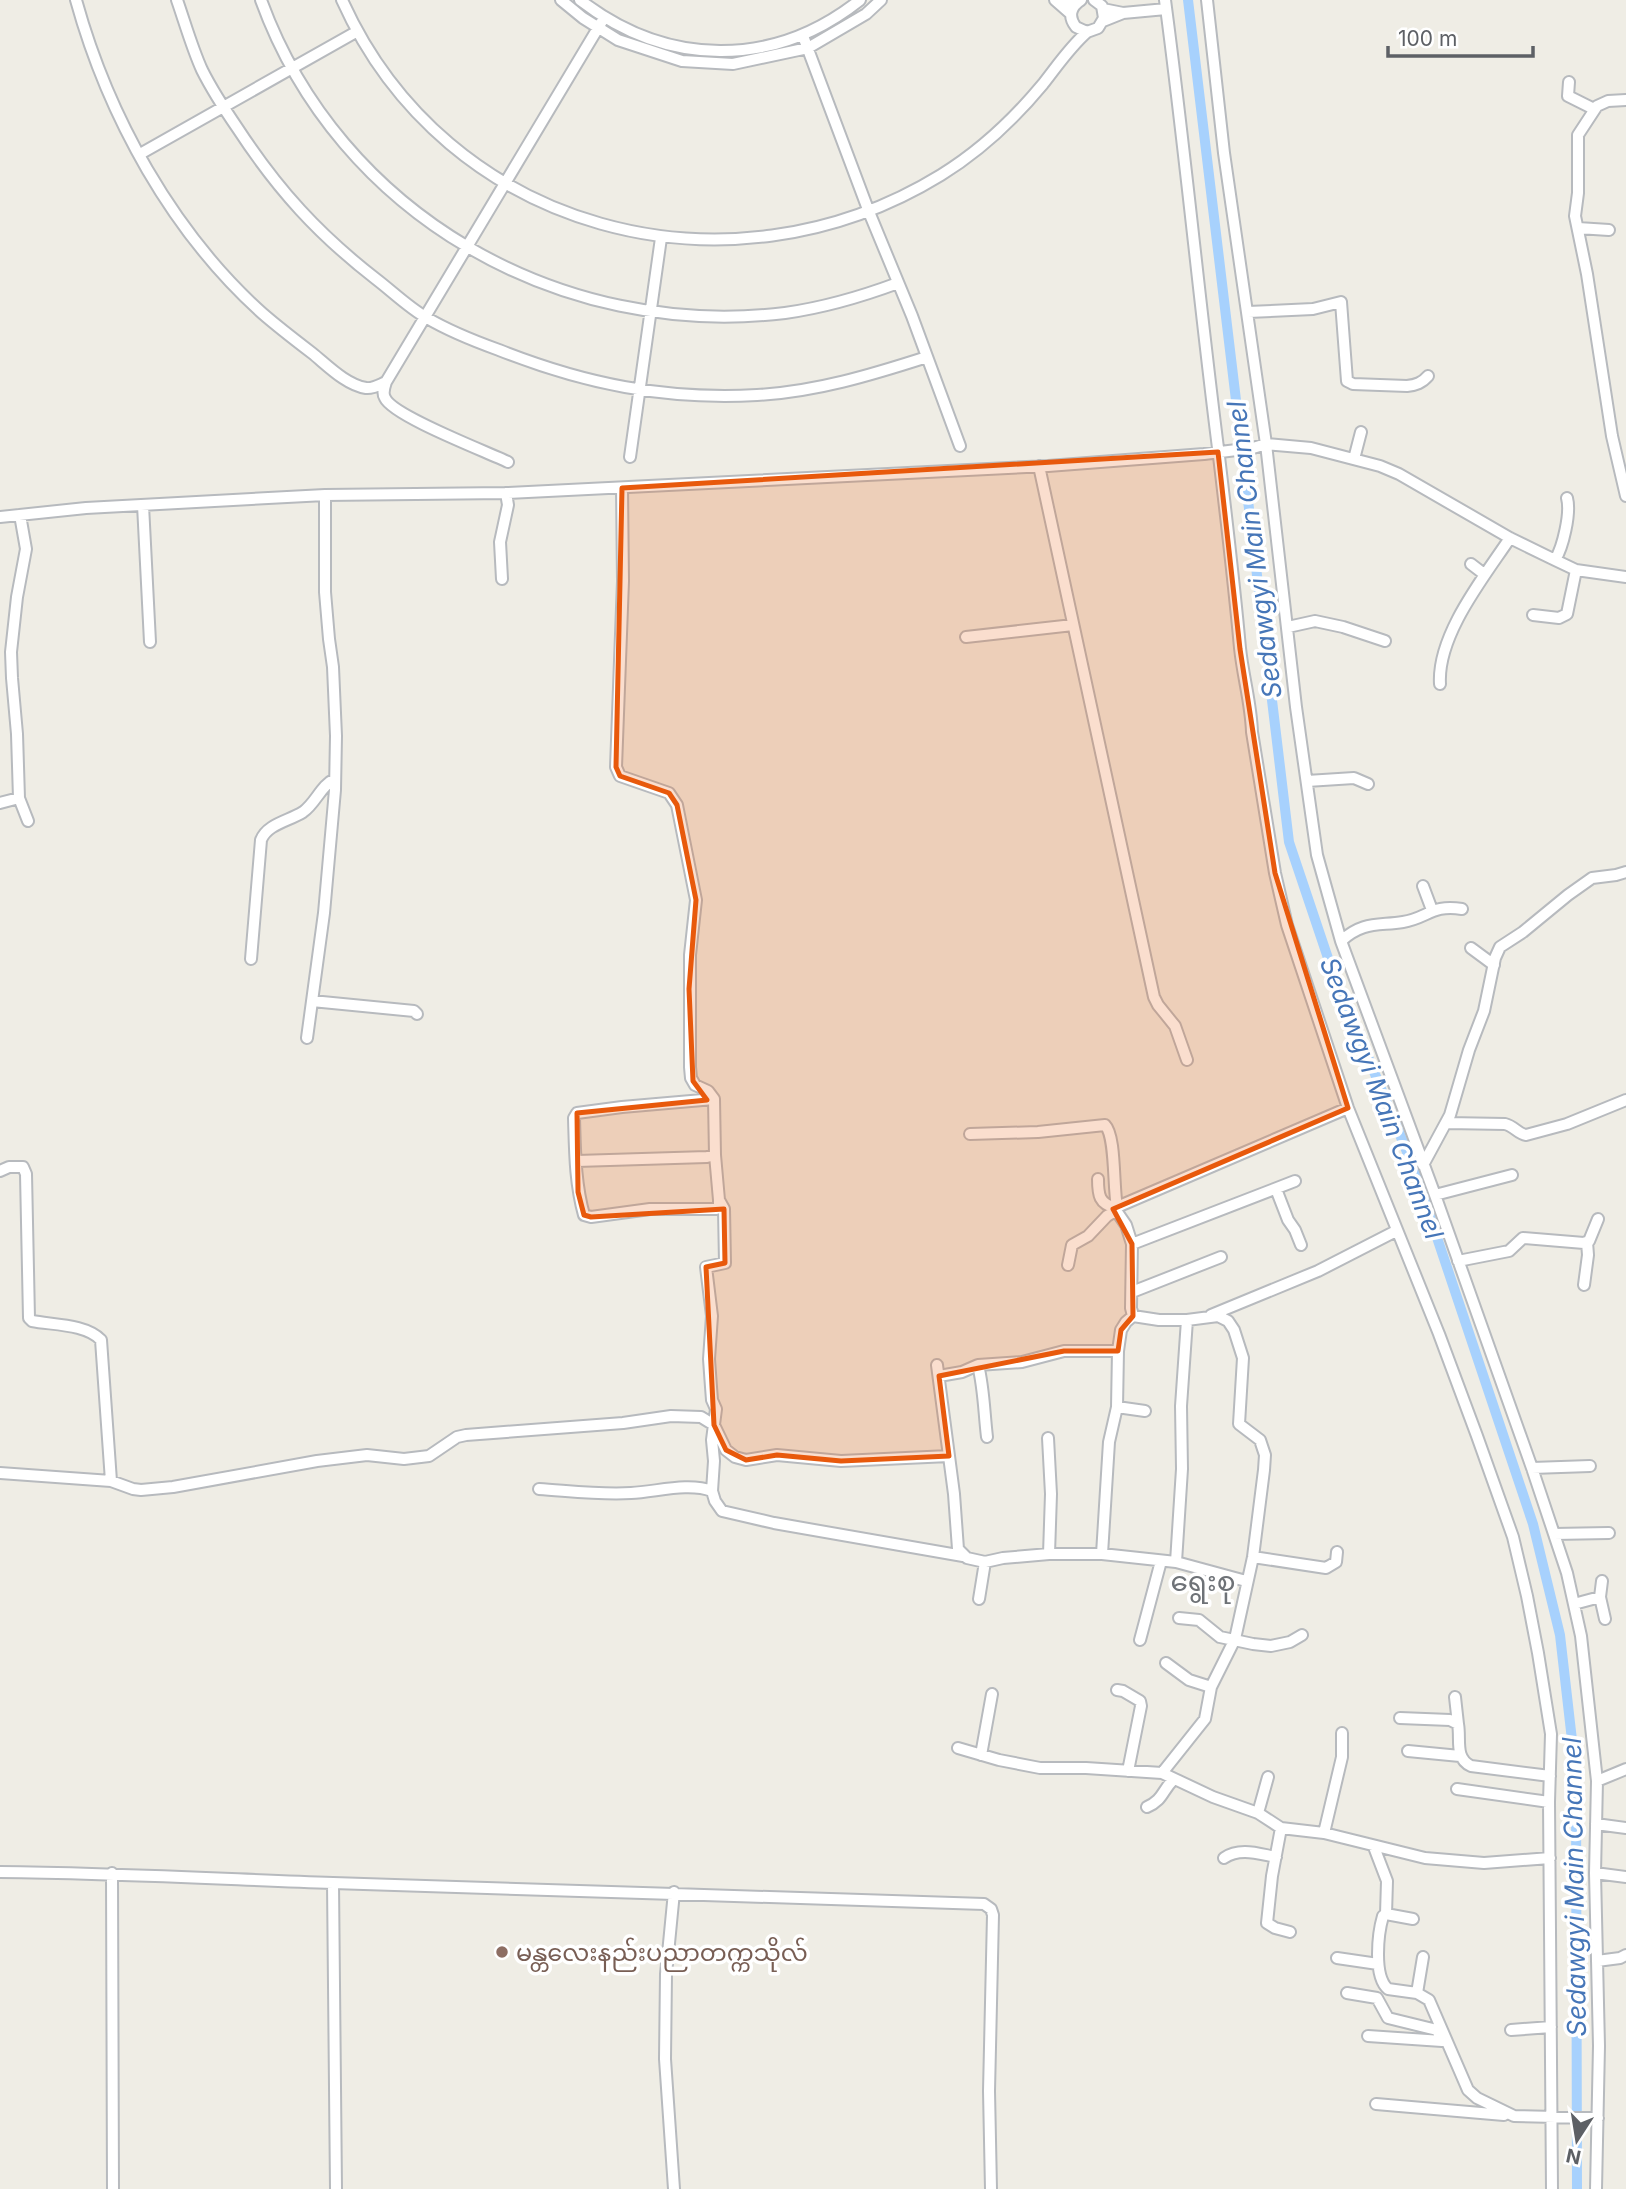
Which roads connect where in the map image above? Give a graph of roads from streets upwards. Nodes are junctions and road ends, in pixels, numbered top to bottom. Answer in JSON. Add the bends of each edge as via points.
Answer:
{"nodes":[{"id":1,"x":76,"y":0,"type":"edge"},
{"id":2,"x":177,"y":0,"type":"edge"},
{"id":3,"x":261,"y":0,"type":"edge"},
{"id":4,"x":342,"y":0,"type":"edge"},
{"id":5,"x":561,"y":0,"type":"edge"},
{"id":6,"x":580,"y":0,"type":"edge"},
{"id":7,"x":860,"y":0,"type":"edge"},
{"id":8,"x":881,"y":0,"type":"edge"},
{"id":9,"x":1054,"y":0,"type":"edge"},
{"id":10,"x":1094,"y":0,"type":"edge"},
{"id":11,"x":1207,"y":0,"type":"edge"},
{"id":12,"x":1166,"y":4,"type":"edge"},
{"id":13,"x":1076,"y":11,"type":"edge"},
{"id":14,"x":1103,"y":15,"type":"junction"},
{"id":15,"x":601,"y":23,"type":"junction"},
{"id":16,"x":356,"y":32,"type":"junction"},
{"id":17,"x":1087,"y":32,"type":"junction"},
{"id":18,"x":803,"y":36,"type":"junction"},
{"id":19,"x":1070,"y":47,"type":"junction"},
{"id":20,"x":808,"y":48,"type":"junction"},
{"id":21,"x":1569,"y":82,"type":"dead end"},
{"id":22,"x":1626,"y":100,"type":"edge"},
{"id":23,"x":1594,"y":109,"type":"junction"},
{"id":24,"x":140,"y":154,"type":"junction"},
{"id":25,"x":505,"y":183,"type":"junction"},
{"id":26,"x":869,"y":212,"type":"junction"},
{"id":27,"x":1578,"y":228,"type":"junction"},
{"id":28,"x":1609,"y":230,"type":"dead end"},
{"id":29,"x":661,"y":238,"type":"junction"},
{"id":30,"x":466,"y":247,"type":"junction"},
{"id":31,"x":898,"y":284,"type":"junction"},
{"id":32,"x":1248,"y":312,"type":"junction"},
{"id":33,"x":425,"y":317,"type":"junction"},
{"id":34,"x":927,"y":357,"type":"junction"},
{"id":35,"x":1428,"y":376,"type":"dead end"},
{"id":36,"x":386,"y":382,"type":"junction"},
{"id":37,"x":1361,"y":432,"type":"dead end"},
{"id":38,"x":1266,"y":444,"type":"junction"},
{"id":39,"x":960,"y":446,"type":"dead end"},
{"id":40,"x":1223,"y":452,"type":"junction"},
{"id":41,"x":630,"y":457,"type":"dead end"},
{"id":42,"x":1354,"y":459,"type":"junction"},
{"id":43,"x":508,"y":461,"type":"dead end"},
{"id":44,"x":1040,"y":467,"type":"junction"},
{"id":45,"x":622,"y":488,"type":"junction"},
{"id":46,"x":506,"y":493,"type":"junction"},
{"id":47,"x":326,"y":495,"type":"junction"},
{"id":48,"x":1626,"y":496,"type":"edge"},
{"id":49,"x":1567,"y":498,"type":"dead end"},
{"id":50,"x":144,"y":505,"type":"junction"},
{"id":51,"x":20,"y":515,"type":"junction"},
{"id":52,"x":0,"y":517,"type":"edge"},
{"id":53,"x":1510,"y":538,"type":"junction"},
{"id":54,"x":1555,"y":560,"type":"junction"},
{"id":55,"x":1471,"y":564,"type":"dead end"},
{"id":56,"x":1576,"y":570,"type":"junction"},
{"id":57,"x":1484,"y":574,"type":"junction"},
{"id":58,"x":1626,"y":577,"type":"edge"},
{"id":59,"x":502,"y":579,"type":"dead end"},
{"id":60,"x":1533,"y":615,"type":"dead end"},
{"id":61,"x":1073,"y":625,"type":"junction"},
{"id":62,"x":1288,"y":627,"type":"junction"},
{"id":63,"x":967,"y":637,"type":"dead end"},
{"id":64,"x":1385,"y":641,"type":"dead end"},
{"id":65,"x":150,"y":642,"type":"dead end"},
{"id":66,"x":1440,"y":684,"type":"dead end"},
{"id":67,"x":335,"y":779,"type":"junction"},
{"id":68,"x":1307,"y":781,"type":"junction"},
{"id":69,"x":1368,"y":784,"type":"dead end"},
{"id":70,"x":19,"y":798,"type":"junction"},
{"id":71,"x":0,"y":803,"type":"edge"},
{"id":72,"x":28,"y":821,"type":"dead end"},
{"id":73,"x":1626,"y":872,"type":"edge"},
{"id":74,"x":1423,"y":886,"type":"dead end"},
{"id":75,"x":1462,"y":909,"type":"dead end"},
{"id":76,"x":1432,"y":910,"type":"junction"},
{"id":77,"x":1341,"y":941,"type":"junction"},
{"id":78,"x":1471,"y":948,"type":"dead end"},
{"id":79,"x":251,"y":959,"type":"dead end"},
{"id":80,"x":1494,"y":965,"type":"junction"},
{"id":81,"x":312,"y":1001,"type":"junction"},
{"id":82,"x":417,"y":1014,"type":"dead end"},
{"id":83,"x":307,"y":1038,"type":"dead end"},
{"id":84,"x":1187,"y":1060,"type":"dead end"},
{"id":85,"x":714,"y":1099,"type":"junction"},
{"id":86,"x":1626,"y":1100,"type":"edge"},
{"id":87,"x":1348,"y":1108,"type":"junction"},
{"id":88,"x":1447,"y":1123,"type":"junction"},
{"id":89,"x":970,"y":1134,"type":"dead end"},
{"id":90,"x":715,"y":1155,"type":"junction"},
{"id":91,"x":576,"y":1161,"type":"junction"},
{"id":92,"x":1423,"y":1165,"type":"junction"},
{"id":93,"x":0,"y":1171,"type":"edge"},
{"id":94,"x":1512,"y":1175,"type":"dead end"},
{"id":95,"x":1098,"y":1180,"type":"dead end"},
{"id":96,"x":1294,"y":1181,"type":"dead end"},
{"id":97,"x":1276,"y":1189,"type":"junction"},
{"id":98,"x":1435,"y":1195,"type":"junction"},
{"id":99,"x":719,"y":1200,"type":"junction"},
{"id":100,"x":1116,"y":1208,"type":"junction"},
{"id":101,"x":1598,"y":1219,"type":"dead end"},
{"id":102,"x":1396,"y":1231,"type":"junction"},
{"id":103,"x":1587,"y":1242,"type":"junction"},
{"id":104,"x":1132,"y":1244,"type":"junction"},
{"id":105,"x":1301,"y":1245,"type":"dead end"},
{"id":106,"x":1221,"y":1258,"type":"dead end"},
{"id":107,"x":1458,"y":1261,"type":"junction"},
{"id":108,"x":1068,"y":1265,"type":"dead end"},
{"id":109,"x":1584,"y":1285,"type":"dead end"},
{"id":110,"x":1132,"y":1292,"type":"junction"},
{"id":111,"x":1133,"y":1316,"type":"junction"},
{"id":112,"x":1208,"y":1316,"type":"junction"},
{"id":113,"x":1187,"y":1320,"type":"junction"},
{"id":114,"x":1118,"y":1351,"type":"junction"},
{"id":115,"x":978,"y":1365,"type":"junction"},
{"id":116,"x":1117,"y":1407,"type":"junction"},
{"id":117,"x":1145,"y":1411,"type":"dead end"},
{"id":118,"x":713,"y":1425,"type":"junction"},
{"id":119,"x":988,"y":1437,"type":"dead end"},
{"id":120,"x":1048,"y":1438,"type":"dead end"},
{"id":121,"x":949,"y":1456,"type":"junction"},
{"id":122,"x":1590,"y":1466,"type":"dead end"},
{"id":123,"x":1532,"y":1468,"type":"junction"},
{"id":124,"x":0,"y":1473,"type":"edge"},
{"id":125,"x":111,"y":1481,"type":"junction"},
{"id":126,"x":539,"y":1489,"type":"dead end"},
{"id":127,"x":712,"y":1491,"type":"junction"},
{"id":128,"x":1609,"y":1533,"type":"dead end"},
{"id":129,"x":1554,"y":1534,"type":"junction"},
{"id":130,"x":1338,"y":1552,"type":"dead end"},
{"id":131,"x":1049,"y":1554,"type":"junction"},
{"id":132,"x":1102,"y":1555,"type":"junction"},
{"id":133,"x":963,"y":1556,"type":"junction"},
{"id":134,"x":1253,"y":1557,"type":"junction"},
{"id":135,"x":1161,"y":1561,"type":"junction"},
{"id":136,"x":985,"y":1562,"type":"junction"},
{"id":137,"x":1176,"y":1562,"type":"junction"},
{"id":138,"x":1246,"y":1581,"type":"junction"},
{"id":139,"x":1602,"y":1581,"type":"dead end"},
{"id":140,"x":1600,"y":1597,"type":"junction"},
{"id":141,"x":979,"y":1599,"type":"dead end"},
{"id":142,"x":1574,"y":1604,"type":"junction"},
{"id":143,"x":1180,"y":1618,"type":"dead end"},
{"id":144,"x":1605,"y":1619,"type":"dead end"},
{"id":145,"x":1302,"y":1635,"type":"dead end"},
{"id":146,"x":1235,"y":1639,"type":"junction"},
{"id":147,"x":1140,"y":1640,"type":"dead end"},
{"id":148,"x":1166,"y":1662,"type":"dead end"},
{"id":149,"x":1211,"y":1687,"type":"junction"},
{"id":150,"x":1117,"y":1690,"type":"dead end"},
{"id":151,"x":992,"y":1694,"type":"dead end"},
{"id":152,"x":1455,"y":1697,"type":"dead end"},
{"id":153,"x":1400,"y":1718,"type":"dead end"},
{"id":154,"x":1458,"y":1724,"type":"junction"},
{"id":155,"x":1342,"y":1733,"type":"dead end"},
{"id":156,"x":958,"y":1748,"type":"dead end"},
{"id":157,"x":1408,"y":1751,"type":"dead end"},
{"id":158,"x":981,"y":1755,"type":"junction"},
{"id":159,"x":1460,"y":1756,"type":"junction"},
{"id":160,"x":1626,"y":1769,"type":"edge"},
{"id":161,"x":1128,"y":1771,"type":"junction"},
{"id":162,"x":1163,"y":1773,"type":"junction"},
{"id":163,"x":1550,"y":1776,"type":"junction"},
{"id":164,"x":1268,"y":1777,"type":"dead end"},
{"id":165,"x":1173,"y":1780,"type":"junction"},
{"id":166,"x":1597,"y":1781,"type":"junction"},
{"id":167,"x":1457,"y":1789,"type":"dead end"},
{"id":168,"x":1549,"y":1802,"type":"junction"},
{"id":169,"x":1147,"y":1807,"type":"dead end"},
{"id":170,"x":1258,"y":1813,"type":"junction"},
{"id":171,"x":1596,"y":1824,"type":"junction"},
{"id":172,"x":1281,"y":1828,"type":"junction"},
{"id":173,"x":1626,"y":1828,"type":"edge"},
{"id":174,"x":1324,"y":1833,"type":"junction"},
{"id":175,"x":1374,"y":1847,"type":"junction"},
{"id":176,"x":1276,"y":1857,"type":"junction"},
{"id":177,"x":1224,"y":1858,"type":"dead end"},
{"id":178,"x":1550,"y":1858,"type":"junction"},
{"id":179,"x":0,"y":1872,"type":"edge"},
{"id":180,"x":1595,"y":1873,"type":"junction"},
{"id":181,"x":112,"y":1874,"type":"junction"},
{"id":182,"x":1626,"y":1877,"type":"edge"},
{"id":183,"x":333,"y":1883,"type":"junction"},
{"id":184,"x":674,"y":1892,"type":"junction"},
{"id":185,"x":1386,"y":1914,"type":"junction"},
{"id":186,"x":1413,"y":1919,"type":"dead end"},
{"id":187,"x":1290,"y":1932,"type":"dead end"},
{"id":188,"x":1626,"y":1955,"type":"edge"},
{"id":189,"x":1423,"y":1957,"type":"dead end"},
{"id":190,"x":1337,"y":1958,"type":"dead end"},
{"id":191,"x":1597,"y":1961,"type":"junction"},
{"id":192,"x":1378,"y":1964,"type":"junction"},
{"id":193,"x":1348,"y":1993,"type":"dead end"},
{"id":194,"x":1417,"y":1993,"type":"junction"},
{"id":195,"x":1551,"y":2027,"type":"junction"},
{"id":196,"x":1511,"y":2030,"type":"dead end"},
{"id":197,"x":1368,"y":2036,"type":"dead end"},
{"id":198,"x":1446,"y":2046,"type":"junction"},
{"id":199,"x":1376,"y":2104,"type":"dead end"},
{"id":200,"x":1514,"y":2116,"type":"junction"},
{"id":201,"x":1557,"y":2118,"type":"junction"},
{"id":202,"x":1593,"y":2118,"type":"junction"},
{"id":203,"x":113,"y":2189,"type":"edge"},
{"id":204,"x":336,"y":2189,"type":"edge"},
{"id":205,"x":674,"y":2189,"type":"edge"},
{"id":206,"x":991,"y":2189,"type":"edge"},
{"id":207,"x":1552,"y":2189,"type":"edge"},
{"id":208,"x":1596,"y":2189,"type":"edge"}],
"edges":[{"from":1,"to":24,"type":"street","via":[[99,71]]},
{"from":2,"to":33,"type":"street","via":[[202,69],[281,190],[348,258]]},
{"from":3,"to":30,"type":"street","via":[[290,67],[339,136],[394,193]]},
{"from":4,"to":16,"type":"street"},
{"from":5,"to":15,"type":"street"},
{"from":6,"to":15,"type":"street"},
{"from":7,"to":18,"type":"street"},
{"from":8,"to":20,"type":"street"},
{"from":9,"to":13,"type":"street"},
{"from":10,"to":14,"type":"street"},
{"from":11,"to":32,"type":"street"},
{"from":12,"to":14,"type":"street"},
{"from":12,"to":40,"type":"street","via":[[1196,271]]},
{"from":13,"to":17,"type":"street"},
{"from":13,"to":19,"type":"street"},
{"from":14,"to":17,"type":"street","via":[[1096,30]]},
{"from":15,"to":18,"type":"street","via":[[694,50],[742,51]]},
{"from":15,"to":20,"type":"street","via":[[618,40],[682,61],[733,64]]},
{"from":15,"to":25,"type":"street"},
{"from":16,"to":24,"type":"street"},
{"from":16,"to":25,"type":"street","via":[[432,129]]},
{"from":17,"to":19,"type":"street"},
{"from":18,"to":20,"type":"street"},
{"from":19,"to":26,"type":"street","via":[[1045,82],[990,139],[942,175]]},
{"from":20,"to":26,"type":"street"},
{"from":21,"to":23,"type":"street","via":[[1568,96]]},
{"from":22,"to":23,"type":"street","via":[[1603,102]]},
{"from":23,"to":27,"type":"street","via":[[1578,135]]},
{"from":24,"to":36,"type":"street","via":[[195,239],[261,312],[351,382],[365,388]]},
{"from":25,"to":29,"type":"street","via":[[577,217]]},
{"from":25,"to":30,"type":"street"},
{"from":26,"to":29,"type":"street","via":[[800,233],[715,241]]},
{"from":26,"to":31,"type":"street"},
{"from":27,"to":28,"type":"street"},
{"from":27,"to":48,"type":"street"},
{"from":29,"to":41,"type":"street"},
{"from":30,"to":31,"type":"street","via":[[572,294],[651,312],[785,313]]},
{"from":30,"to":33,"type":"street"},
{"from":31,"to":34,"type":"street"},
{"from":32,"to":35,"type":"street","via":[[1313,309],[1341,302],[1347,381],[1416,385]]},
{"from":32,"to":38,"type":"street"},
{"from":33,"to":34,"type":"street","via":[[537,365],[656,393],[758,395],[816,388]]},
{"from":33,"to":36,"type":"street"},
{"from":34,"to":39,"type":"street"},
{"from":36,"to":43,"type":"street","via":[[383,392],[392,407]]},
{"from":37,"to":42,"type":"street"},
{"from":38,"to":40,"type":"street"},
{"from":38,"to":42,"type":"street","via":[[1311,448]]},
{"from":38,"to":62,"type":"street"},
{"from":40,"to":44,"type":"street"},
{"from":40,"to":87,"type":"street","via":[[1240,649],[1275,873],[1287,925]]},
{"from":42,"to":53,"type":"street","via":[[1399,474]]},
{"from":44,"to":45,"type":"street"},
{"from":44,"to":61,"type":"street"},
{"from":45,"to":46,"type":"street"},
{"from":45,"to":85,"type":"street","via":[[616,767],[620,776],[669,793],[677,805],[696,900],[690,955],[691,1078]]},
{"from":46,"to":47,"type":"street"},
{"from":46,"to":59,"type":"street","via":[[500,542]]},
{"from":47,"to":50,"type":"street"},
{"from":47,"to":67,"type":"street","via":[[325,592],[333,667]]},
{"from":49,"to":54,"type":"street"},
{"from":50,"to":51,"type":"street"},
{"from":50,"to":65,"type":"street"},
{"from":51,"to":52,"type":"street"},
{"from":51,"to":70,"type":"street","via":[[26,549],[11,652]]},
{"from":53,"to":54,"type":"street"},
{"from":53,"to":57,"type":"street"},
{"from":54,"to":56,"type":"street"},
{"from":55,"to":57,"type":"street"},
{"from":56,"to":58,"type":"street"},
{"from":56,"to":60,"type":"street","via":[[1567,614],[1559,618]]},
{"from":57,"to":66,"type":"street","via":[[1453,630]]},
{"from":61,"to":63,"type":"street"},
{"from":61,"to":84,"type":"street","via":[[1154,998],[1175,1026]]},
{"from":62,"to":64,"type":"street","via":[[1315,621]]},
{"from":62,"to":68,"type":"street"},
{"from":67,"to":79,"type":"street","via":[[312,805],[263,835]]},
{"from":67,"to":81,"type":"street"},
{"from":68,"to":69,"type":"street","via":[[1354,778]]},
{"from":68,"to":77,"type":"street","via":[[1317,855]]},
{"from":70,"to":71,"type":"street"},
{"from":70,"to":72,"type":"street"},
{"from":73,"to":80,"type":"street","via":[[1591,878],[1579,886],[1500,947]]},
{"from":74,"to":76,"type":"street"},
{"from":75,"to":76,"type":"street"},
{"from":76,"to":77,"type":"street","via":[[1403,922],[1371,925]]},
{"from":77,"to":92,"type":"street"},
{"from":78,"to":80,"type":"street"},
{"from":80,"to":88,"type":"street","via":[[1485,1011],[1468,1050]]},
{"from":81,"to":82,"type":"street"},
{"from":81,"to":83,"type":"street"},
{"from":85,"to":90,"type":"street"},
{"from":85,"to":91,"type":"street","via":[[577,1113]]},
{"from":86,"to":88,"type":"street","via":[[1526,1135],[1505,1124]]},
{"from":87,"to":100,"type":"street"},
{"from":87,"to":102,"type":"street"},
{"from":88,"to":92,"type":"street"},
{"from":89,"to":100,"type":"street","via":[[1105,1125],[1110,1132]]},
{"from":90,"to":91,"type":"street"},
{"from":90,"to":99,"type":"street"},
{"from":91,"to":99,"type":"street","via":[[578,1192],[587,1216],[650,1209],[716,1209]]},
{"from":92,"to":98,"type":"street"},
{"from":93,"to":125,"type":"street","via":[[15,1166],[23,1167],[26,1174],[29,1318],[84,1330],[101,1340]]},
{"from":94,"to":98,"type":"street"},
{"from":95,"to":100,"type":"street","via":[[1101,1200]]},
{"from":96,"to":97,"type":"street"},
{"from":97,"to":104,"type":"street"},
{"from":97,"to":105,"type":"street"},
{"from":98,"to":107,"type":"street"},
{"from":99,"to":118,"type":"street","via":[[724,1209],[724,1263],[706,1268],[712,1315]]},
{"from":100,"to":104,"type":"street"},
{"from":100,"to":108,"type":"street","via":[[1072,1245]]},
{"from":101,"to":103,"type":"street"},
{"from":102,"to":112,"type":"street"},
{"from":102,"to":163,"type":"street","via":[[1513,1537],[1548,1711]]},
{"from":103,"to":107,"type":"street","via":[[1523,1238],[1509,1251]]},
{"from":103,"to":109,"type":"street"},
{"from":104,"to":110,"type":"street"},
{"from":106,"to":110,"type":"street"},
{"from":107,"to":123,"type":"street"},
{"from":110,"to":111,"type":"street"},
{"from":111,"to":113,"type":"street"},
{"from":111,"to":114,"type":"street","via":[[1121,1330]]},
{"from":112,"to":113,"type":"street"},
{"from":112,"to":134,"type":"street","via":[[1223,1317],[1234,1330],[1243,1358],[1239,1424],[1260,1440],[1265,1455]]},
{"from":113,"to":137,"type":"street"},
{"from":114,"to":115,"type":"street","via":[[1064,1351],[1022,1362]]},
{"from":114,"to":116,"type":"street"},
{"from":115,"to":119,"type":"street"},
{"from":115,"to":121,"type":"street","via":[[962,1372],[938,1371]]},
{"from":116,"to":117,"type":"street"},
{"from":116,"to":132,"type":"street","via":[[1109,1442]]},
{"from":118,"to":121,"type":"street","via":[[726,1450],[747,1460],[777,1455],[841,1461]]},
{"from":118,"to":125,"type":"street","via":[[701,1417],[671,1416],[498,1432],[457,1437],[429,1456],[367,1455],[141,1490]]},
{"from":118,"to":127,"type":"street"},
{"from":120,"to":131,"type":"street"},
{"from":121,"to":133,"type":"street","via":[[958,1549]]},
{"from":122,"to":123,"type":"street"},
{"from":123,"to":129,"type":"street"},
{"from":124,"to":125,"type":"street"},
{"from":126,"to":127,"type":"street"},
{"from":127,"to":133,"type":"street","via":[[722,1511]]},
{"from":128,"to":129,"type":"street"},
{"from":129,"to":142,"type":"street"},
{"from":130,"to":134,"type":"street","via":[[1336,1562],[1326,1568]]},
{"from":131,"to":132,"type":"street"},
{"from":131,"to":136,"type":"street"},
{"from":132,"to":135,"type":"street"},
{"from":133,"to":136,"type":"street"},
{"from":134,"to":138,"type":"street"},
{"from":135,"to":137,"type":"street"},
{"from":135,"to":147,"type":"street"},
{"from":136,"to":141,"type":"street"},
{"from":137,"to":138,"type":"street"},
{"from":138,"to":146,"type":"street"},
{"from":139,"to":140,"type":"street"},
{"from":140,"to":142,"type":"street"},
{"from":140,"to":144,"type":"street"},
{"from":142,"to":166,"type":"street"},
{"from":143,"to":146,"type":"street","via":[[1199,1620],[1220,1637]]},
{"from":145,"to":146,"type":"street","via":[[1271,1646]]},
{"from":146,"to":149,"type":"street"},
{"from":148,"to":149,"type":"street","via":[[1189,1680]]},
{"from":149,"to":162,"type":"street","via":[[1205,1719]]},
{"from":150,"to":161,"type":"street","via":[[1136,1698],[1141,1706]]},
{"from":151,"to":158,"type":"street"},
{"from":152,"to":154,"type":"street"},
{"from":153,"to":154,"type":"street"},
{"from":154,"to":159,"type":"street"},
{"from":155,"to":174,"type":"street","via":[[1342,1757]]},
{"from":156,"to":158,"type":"street"},
{"from":157,"to":159,"type":"street"},
{"from":158,"to":161,"type":"street","via":[[1040,1768]]},
{"from":159,"to":163,"type":"street","via":[[1471,1766]]},
{"from":160,"to":166,"type":"street"},
{"from":161,"to":162,"type":"street"},
{"from":162,"to":165,"type":"street"},
{"from":163,"to":168,"type":"street"},
{"from":164,"to":170,"type":"street"},
{"from":165,"to":169,"type":"street","via":[[1157,1803]]},
{"from":165,"to":170,"type":"street"},
{"from":166,"to":171,"type":"street"},
{"from":167,"to":168,"type":"street"},
{"from":168,"to":178,"type":"street"},
{"from":170,"to":172,"type":"street"},
{"from":171,"to":173,"type":"street"},
{"from":171,"to":180,"type":"street"},
{"from":172,"to":174,"type":"street"},
{"from":172,"to":176,"type":"street"},
{"from":174,"to":175,"type":"street"},
{"from":175,"to":178,"type":"street","via":[[1425,1858],[1484,1863]]},
{"from":175,"to":185,"type":"street","via":[[1387,1881]]},
{"from":176,"to":177,"type":"street","via":[[1249,1852]]},
{"from":176,"to":187,"type":"street","via":[[1267,1923]]},
{"from":178,"to":195,"type":"street"},
{"from":179,"to":181,"type":"street"},
{"from":180,"to":182,"type":"street"},
{"from":180,"to":191,"type":"street"},
{"from":181,"to":183,"type":"street"},
{"from":181,"to":203,"type":"street"},
{"from":183,"to":184,"type":"street"},
{"from":183,"to":204,"type":"street"},
{"from":184,"to":205,"type":"street","via":[[666,1975],[665,2059]]},
{"from":184,"to":206,"type":"street","via":[[984,1904],[992,1909]]},
{"from":185,"to":186,"type":"street"},
{"from":185,"to":192,"type":"street","via":[[1381,1923]]},
{"from":188,"to":191,"type":"street"},
{"from":189,"to":194,"type":"street"},
{"from":190,"to":192,"type":"street"},
{"from":191,"to":202,"type":"street"},
{"from":192,"to":194,"type":"street","via":[[1388,1989]]},
{"from":193,"to":198,"type":"street","via":[[1377,1998],[1388,2018],[1437,2031]]},
{"from":194,"to":198,"type":"street","via":[[1429,2000]]},
{"from":195,"to":196,"type":"street"},
{"from":195,"to":201,"type":"street"},
{"from":197,"to":198,"type":"street"},
{"from":198,"to":200,"type":"street","via":[[1468,2090]]},
{"from":199,"to":200,"type":"street"},
{"from":200,"to":201,"type":"street"},
{"from":201,"to":202,"type":"street"},
{"from":201,"to":207,"type":"street"},
{"from":202,"to":208,"type":"street"}]}
